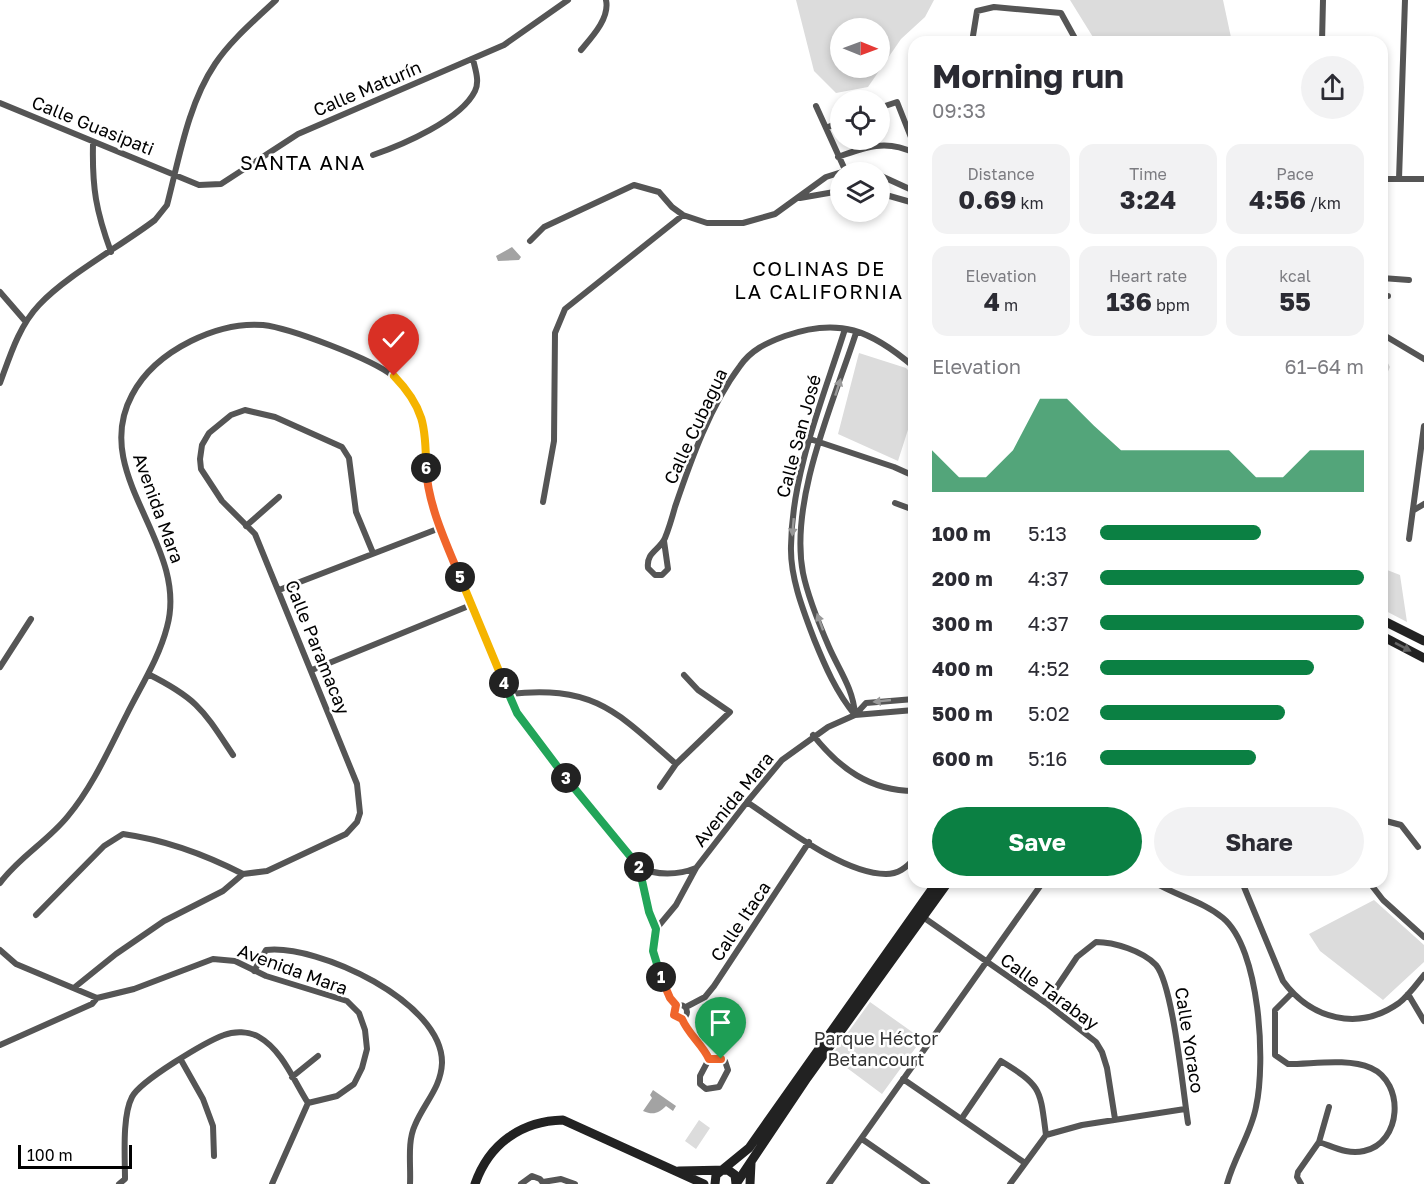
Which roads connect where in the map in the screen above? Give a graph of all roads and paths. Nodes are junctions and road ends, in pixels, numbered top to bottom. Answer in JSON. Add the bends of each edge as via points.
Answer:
{"nodes":[{"id":1,"x":276,"y":0,"type":"edge"},
{"id":2,"x":568,"y":0,"type":"edge"},
{"id":3,"x":606,"y":0,"type":"edge"},
{"id":4,"x":1323,"y":0,"type":"edge"},
{"id":5,"x":1406,"y":0,"type":"edge"},
{"id":6,"x":973,"y":36,"type":"edge"},
{"id":7,"x":1073,"y":36,"type":"edge"},
{"id":8,"x":1322,"y":36,"type":"edge"},
{"id":9,"x":581,"y":50,"type":"dead end"},
{"id":10,"x":473,"y":59,"type":"junction"},
{"id":11,"x":0,"y":103,"type":"edge"},
{"id":12,"x":890,"y":104,"type":"edge"},
{"id":13,"x":816,"y":106,"type":"dead end"},
{"id":14,"x":830,"y":126,"type":"edge"},
{"id":15,"x":826,"y":128,"type":"junction"},
{"id":16,"x":908,"y":130,"type":"edge"},
{"id":17,"x":93,"y":144,"type":"junction"},
{"id":18,"x":908,"y":151,"type":"edge"},
{"id":19,"x":373,"y":155,"type":"dead end"},
{"id":20,"x":838,"y":157,"type":"junction"},
{"id":21,"x":840,"y":162,"type":"edge"},
{"id":22,"x":175,"y":173,"type":"junction"},
{"id":23,"x":830,"y":178,"type":"edge"},
{"id":24,"x":1388,"y":179,"type":"edge"},
{"id":25,"x":1399,"y":179,"type":"junction"},
{"id":26,"x":890,"y":180,"type":"edge"},
{"id":27,"x":1424,"y":180,"type":"edge"},
{"id":28,"x":908,"y":188,"type":"edge"},
{"id":29,"x":830,"y":192,"type":"edge"},
{"id":30,"x":890,"y":196,"type":"edge"},
{"id":31,"x":800,"y":198,"type":"junction"},
{"id":32,"x":908,"y":201,"type":"edge"},
{"id":33,"x":683,"y":215,"type":"junction"},
{"id":34,"x":530,"y":241,"type":"dead end"},
{"id":35,"x":111,"y":252,"type":"junction"},
{"id":36,"x":1388,"y":278,"type":"edge"},
{"id":37,"x":1409,"y":280,"type":"dead end"},
{"id":38,"x":0,"y":292,"type":"edge"},
{"id":39,"x":26,"y":322,"type":"junction"},
{"id":40,"x":845,"y":329,"type":"junction"},
{"id":41,"x":856,"y":333,"type":"junction"},
{"id":42,"x":1388,"y":337,"type":"edge"},
{"id":43,"x":1423,"y":355,"type":"edge"},
{"id":44,"x":908,"y":362,"type":"edge"},
{"id":45,"x":0,"y":383,"type":"edge"},
{"id":46,"x":1424,"y":426,"type":"edge"},
{"id":47,"x":810,"y":440,"type":"junction"},
{"id":48,"x":820,"y":442,"type":"junction"},
{"id":49,"x":1422,"y":468,"type":"edge"},
{"id":50,"x":908,"y":474,"type":"edge"},
{"id":51,"x":279,"y":497,"type":"dead end"},
{"id":52,"x":543,"y":502,"type":"dead end"},
{"id":53,"x":895,"y":503,"type":"dead end"},
{"id":54,"x":1424,"y":504,"type":"edge"},
{"id":55,"x":908,"y":508,"type":"edge"},
{"id":56,"x":1414,"y":510,"type":"junction"},
{"id":57,"x":246,"y":525,"type":"junction"},
{"id":58,"x":440,"y":528,"type":"junction"},
{"id":59,"x":1409,"y":539,"type":"dead end"},
{"id":60,"x":664,"y":541,"type":"junction"},
{"id":61,"x":373,"y":553,"type":"junction"},
{"id":62,"x":279,"y":590,"type":"junction"},
{"id":63,"x":471,"y":605,"type":"junction"},
{"id":64,"x":31,"y":619,"type":"dead end"},
{"id":65,"x":1388,"y":623,"type":"edge"},
{"id":66,"x":1388,"y":639,"type":"edge"},
{"id":67,"x":1424,"y":641,"type":"edge"},
{"id":68,"x":828,"y":646,"type":"junction"},
{"id":69,"x":819,"y":650,"type":"junction"},
{"id":70,"x":1424,"y":658,"type":"edge"},
{"id":71,"x":0,"y":667,"type":"edge"},
{"id":72,"x":312,"y":670,"type":"junction"},
{"id":73,"x":148,"y":675,"type":"junction"},
{"id":74,"x":684,"y":675,"type":"dead end"},
{"id":75,"x":509,"y":694,"type":"junction"},
{"id":76,"x":908,"y":700,"type":"edge"},
{"id":77,"x":908,"y":711,"type":"edge"},
{"id":78,"x":855,"y":715,"type":"junction"},
{"id":79,"x":813,"y":735,"type":"junction"},
{"id":80,"x":233,"y":755,"type":"dead end"},
{"id":81,"x":676,"y":765,"type":"junction"},
{"id":82,"x":660,"y":788,"type":"dead end"},
{"id":83,"x":908,"y":791,"type":"edge"},
{"id":84,"x":747,"y":802,"type":"junction"},
{"id":85,"x":1388,"y":822,"type":"edge"},
{"id":86,"x":809,"y":843,"type":"junction"},
{"id":87,"x":1418,"y":847,"type":"dead end"},
{"id":88,"x":638,"y":866,"type":"junction"},
{"id":89,"x":908,"y":866,"type":"edge"},
{"id":90,"x":696,"y":868,"type":"junction"},
{"id":91,"x":243,"y":874,"type":"junction"},
{"id":92,"x":0,"y":883,"type":"edge"},
{"id":93,"x":933,"y":888,"type":"edge"},
{"id":94,"x":944,"y":888,"type":"edge"},
{"id":95,"x":1040,"y":888,"type":"edge"},
{"id":96,"x":1167,"y":888,"type":"edge"},
{"id":97,"x":1244,"y":888,"type":"edge"},
{"id":98,"x":1374,"y":888,"type":"edge"},
{"id":99,"x":36,"y":915,"type":"dead end"},
{"id":100,"x":922,"y":917,"type":"junction"},
{"id":101,"x":656,"y":929,"type":"junction"},
{"id":102,"x":1424,"y":937,"type":"edge"},
{"id":103,"x":0,"y":950,"type":"edge"},
{"id":104,"x":985,"y":963,"type":"junction"},
{"id":105,"x":254,"y":970,"type":"junction"},
{"id":106,"x":1424,"y":975,"type":"edge"},
{"id":107,"x":75,"y":987,"type":"junction"},
{"id":108,"x":1292,"y":993,"type":"junction"},
{"id":109,"x":1408,"y":994,"type":"junction"},
{"id":110,"x":97,"y":998,"type":"junction"},
{"id":111,"x":1046,"y":1003,"type":"junction"},
{"id":112,"x":676,"y":1005,"type":"junction"},
{"id":113,"x":686,"y":1007,"type":"junction"},
{"id":114,"x":682,"y":1019,"type":"junction"},
{"id":115,"x":1424,"y":1021,"type":"edge"},
{"id":116,"x":0,"y":1046,"type":"edge"},
{"id":117,"x":318,"y":1056,"type":"dead end"},
{"id":118,"x":709,"y":1059,"type":"junction"},
{"id":119,"x":181,"y":1060,"type":"junction"},
{"id":120,"x":292,"y":1077,"type":"junction"},
{"id":121,"x":903,"y":1079,"type":"junction"},
{"id":122,"x":308,"y":1103,"type":"junction"},
{"id":123,"x":1329,"y":1107,"type":"dead end"},
{"id":124,"x":1185,"y":1109,"type":"junction"},
{"id":125,"x":962,"y":1118,"type":"junction"},
{"id":126,"x":1115,"y":1119,"type":"junction"},
{"id":127,"x":1188,"y":1123,"type":"dead end"},
{"id":128,"x":1046,"y":1136,"type":"junction"},
{"id":129,"x":862,"y":1138,"type":"junction"},
{"id":130,"x":1320,"y":1142,"type":"junction"},
{"id":131,"x":214,"y":1156,"type":"dead end"},
{"id":132,"x":751,"y":1160,"type":"junction"},
{"id":133,"x":1024,"y":1163,"type":"junction"},
{"id":134,"x":723,"y":1170,"type":"junction"},
{"id":135,"x":679,"y":1171,"type":"junction"},
{"id":136,"x":738,"y":1181,"type":"edge"},
{"id":137,"x":127,"y":1182,"type":"edge"},
{"id":138,"x":543,"y":1183,"type":"edge"},
{"id":139,"x":119,"y":1184,"type":"edge"},
{"id":140,"x":272,"y":1184,"type":"edge"},
{"id":141,"x":410,"y":1184,"type":"edge"},
{"id":142,"x":476,"y":1184,"type":"edge"},
{"id":143,"x":521,"y":1184,"type":"edge"},
{"id":144,"x":575,"y":1184,"type":"edge"},
{"id":145,"x":704,"y":1184,"type":"edge"},
{"id":146,"x":715,"y":1184,"type":"edge"},
{"id":147,"x":750,"y":1184,"type":"edge"},
{"id":148,"x":830,"y":1184,"type":"edge"},
{"id":149,"x":927,"y":1184,"type":"edge"},
{"id":150,"x":1010,"y":1184,"type":"edge"},
{"id":151,"x":1227,"y":1184,"type":"edge"},
{"id":152,"x":1301,"y":1184,"type":"edge"}],
"edges":[{"from":1,"to":22,"type":"street","via":[[213,66],[201,89]]},
{"from":2,"to":10,"type":"street","name":"Calle Maturín","via":[[504,45]]},
{"from":3,"to":9,"type":"street","via":[[607,8],[596,33]]},
{"from":4,"to":8,"type":"street"},
{"from":5,"to":25,"type":"street"},
{"from":6,"to":7,"type":"street","via":[[977,11],[994,7],[1060,13]]},
{"from":10,"to":19,"type":"street","via":[[476,90],[467,102],[419,135]]},
{"from":10,"to":22,"type":"street","name":"Calle Maturín","via":[[298,134],[221,184],[199,185]]},
{"from":11,"to":17,"type":"street","name":"Calle Guasipati"},
{"from":12,"to":16,"type":"street","via":[[897,102]]},
{"from":13,"to":15,"type":"street"},
{"from":14,"to":15,"type":"street"},
{"from":15,"to":20,"type":"street"},
{"from":17,"to":22,"type":"street","name":"Calle Guasipati"},
{"from":17,"to":35,"type":"street","via":[[97,217]]},
{"from":18,"to":20,"type":"street","via":[[870,145]]},
{"from":20,"to":21,"type":"street"},
{"from":22,"to":35,"type":"street","via":[[166,205],[155,220]]},
{"from":23,"to":31,"type":"street","via":[[810,186]]},
{"from":24,"to":25,"type":"street"},
{"from":25,"to":27,"type":"street"},
{"from":26,"to":28,"type":"street"},
{"from":29,"to":31,"type":"street"},
{"from":30,"to":32,"type":"street"},
{"from":31,"to":33,"type":"street","via":[[775,214],[743,223],[706,223]]},
{"from":33,"to":34,"type":"street","via":[[658,192],[633,185],[544,226]]},
{"from":33,"to":52,"type":"street","via":[[565,309],[558,321],[554,441]]},
{"from":35,"to":39,"type":"street","via":[[54,290]]},
{"from":36,"to":37,"type":"street"},
{"from":38,"to":39,"type":"street"},
{"from":39,"to":45,"type":"street"},
{"from":40,"to":41,"type":"street","name":"Calle Cubagua"},
{"from":40,"to":47,"type":"street","name":"Calle San José"},
{"from":40,"to":60,"type":"street","name":"Calle Cubagua","via":[[829,325],[798,332],[763,345],[741,365],[728,383],[699,444]]},
{"from":41,"to":44,"type":"street","name":"Calle Cubagua","via":[[883,341]]},
{"from":48,"to":41,"type":"street","name":"Calle San José","one_way":true},
{"from":42,"to":43,"type":"street"},
{"from":46,"to":49,"type":"street"},
{"from":47,"to":48,"type":"street"},
{"from":47,"to":69,"type":"street","name":"Calle San José","one_way":true,"via":[[799,477],[791,548],[795,579]]},
{"from":48,"to":50,"type":"street"},
{"from":68,"to":48,"type":"street","name":"Calle San José","one_way":true,"via":[[803,572],[802,531],[808,478]]},
{"from":49,"to":56,"type":"street"},
{"from":51,"to":57,"type":"street"},
{"from":53,"to":55,"type":"street"},
{"from":54,"to":56,"type":"street"},
{"from":56,"to":59,"type":"street"},
{"from":57,"to":61,"type":"street","name":"Calle Paramacay","via":[[216,493],[201,469],[200,459],[209,433],[245,410],[274,417],[342,447],[349,458],[356,512]]},
{"from":57,"to":62,"type":"street","name":"Calle Paramacay","via":[[255,534]]},
{"from":58,"to":61,"type":"street"},
{"from":58,"to":63,"type":"street","name":"Avenida Mara"},
{"from":58,"to":73,"type":"street","name":"Avenida Mara","via":[[428,486],[422,417],[394,376],[361,359],[265,325],[223,329],[187,343],[158,362],[136,388],[128,403],[121,438],[122,458],[160,544],[170,587],[167,627]]},
{"from":60,"to":60,"type":"street","name":"Calle Cubagua","via":[[668,569],[655,575],[647,563]]},
{"from":61,"to":62,"type":"street"},
{"from":62,"to":72,"type":"street","name":"Calle Paramacay"},
{"from":63,"to":72,"type":"street"},
{"from":63,"to":75,"type":"street","name":"Avenida Mara"},
{"from":64,"to":71,"type":"street"},
{"from":65,"to":67,"type":"street"},
{"from":66,"to":70,"type":"street","one_way":true},
{"from":68,"to":69,"type":"street"},
{"from":68,"to":78,"type":"street","name":"Calle San José","via":[[854,696]]},
{"from":69,"to":78,"type":"street","name":"Calle San José","via":[[834,684]]},
{"from":72,"to":91,"type":"street","name":"Calle Paramacay","via":[[357,784],[360,813],[351,829],[337,839],[267,871]]},
{"from":73,"to":80,"type":"street","via":[[200,707]]},
{"from":73,"to":92,"type":"street","name":"Avenida Mara","via":[[81,800],[65,820],[18,860]]},
{"from":74,"to":81,"type":"street","via":[[730,712]]},
{"from":75,"to":81,"type":"street","via":[[553,692],[585,696],[613,712]]},
{"from":75,"to":88,"type":"street","name":"Avenida Mara","via":[[534,738]]},
{"from":76,"to":78,"type":"street","name":"Avenida Mara","one_way":true,"via":[[866,703]]},
{"from":77,"to":78,"type":"street","name":"Avenida Mara"},
{"from":78,"to":79,"type":"street","name":"Avenida Mara"},
{"from":79,"to":83,"type":"street","via":[[840,765],[859,777],[891,790]]},
{"from":79,"to":84,"type":"street","name":"Avenida Mara","via":[[782,760]]},
{"from":81,"to":82,"type":"street"},
{"from":84,"to":86,"type":"street"},
{"from":84,"to":90,"type":"street","name":"Avenida Mara"},
{"from":85,"to":87,"type":"street","via":[[1401,825]]},
{"from":86,"to":89,"type":"street","via":[[837,859],[873,872],[888,874]]},
{"from":86,"to":113,"type":"street","name":"Calle Itaca","via":[[714,986],[705,997]]},
{"from":88,"to":90,"type":"street","name":"Avenida Mara","via":[[662,873]]},
{"from":88,"to":101,"type":"street"},
{"from":90,"to":101,"type":"street","name":"Avenida Mara","via":[[676,905]]},
{"from":91,"to":99,"type":"street","via":[[211,857],[123,834],[104,846]]},
{"from":91,"to":107,"type":"street","name":"Calle Paramacay","via":[[223,891],[164,921]]},
{"from":93,"to":134,"type":"street","via":[[749,1148]]},
{"from":94,"to":100,"type":"street"},
{"from":95,"to":104,"type":"street"},
{"from":96,"to":151,"type":"street","via":[[1225,920],[1240,943],[1254,979],[1259,1089],[1252,1125]]},
{"from":97,"to":108,"type":"street"},
{"from":98,"to":102,"type":"street"},
{"from":100,"to":104,"type":"street","name":"Calle Tarabay"},
{"from":100,"to":132,"type":"street"},
{"from":101,"to":112,"type":"street","via":[[653,944],[657,967]]},
{"from":103,"to":107,"type":"street","via":[[16,963]]},
{"from":104,"to":111,"type":"street","name":"Calle Tarabay"},
{"from":104,"to":121,"type":"street"},
{"from":105,"to":110,"type":"street","name":"Avenida Mara","via":[[235,961],[213,959],[134,989]]},
{"from":105,"to":122,"type":"street","name":"Avenida Mara","via":[[347,1001],[359,1013],[366,1030],[367,1049],[354,1084],[337,1096]]},
{"from":105,"to":141,"type":"street","via":[[266,950],[324,960],[349,969],[392,994],[423,1019],[439,1045],[441,1077],[414,1126]]},
{"from":106,"to":109,"type":"street"},
{"from":107,"to":110,"type":"street"},
{"from":108,"to":109,"type":"street","via":[[1313,1010],[1345,1019],[1385,1012]]},
{"from":108,"to":130,"type":"street","via":[[1275,1010],[1275,1054],[1280,1060],[1288,1064],[1346,1063],[1370,1067],[1387,1079],[1395,1103],[1391,1128],[1377,1146],[1354,1152]]},
{"from":109,"to":115,"type":"street"},
{"from":110,"to":116,"type":"street","name":"Avenida Mara","via":[[92,1004]]},
{"from":111,"to":124,"type":"street","name":"Calle Yoraco","via":[[1077,957],[1096,942],[1115,945],[1150,960],[1166,983]]},
{"from":111,"to":126,"type":"street","name":"Calle Tarabay","via":[[1087,1034],[1102,1052]]},
{"from":112,"to":113,"type":"street"},
{"from":112,"to":114,"type":"street","via":[[674,1015]]},
{"from":113,"to":114,"type":"street","via":[[687,1015]]},
{"from":114,"to":118,"type":"street"},
{"from":117,"to":120,"type":"street"},
{"from":118,"to":118,"type":"street","via":[[721,1059],[728,1065],[722,1083],[710,1090],[699,1079]]},
{"from":119,"to":120,"type":"street","via":[[214,1040],[239,1032],[256,1035],[273,1046]]},
{"from":119,"to":131,"type":"street","via":[[213,1126]]},
{"from":119,"to":137,"type":"street","via":[[141,1086],[132,1097],[125,1143]]},
{"from":120,"to":122,"type":"street"},
{"from":121,"to":125,"type":"street"},
{"from":121,"to":129,"type":"street"},
{"from":122,"to":140,"type":"street"},
{"from":123,"to":130,"type":"street"},
{"from":124,"to":126,"type":"street"},
{"from":124,"to":127,"type":"street","name":"Calle Yoraco"},
{"from":125,"to":128,"type":"street","via":[[1001,1061],[1036,1086]]},
{"from":125,"to":133,"type":"street"},
{"from":126,"to":128,"type":"street"},
{"from":128,"to":133,"type":"street"},
{"from":129,"to":148,"type":"street"},
{"from":129,"to":149,"type":"street"},
{"from":130,"to":152,"type":"street","via":[[1298,1172]]},
{"from":132,"to":136,"type":"street"},
{"from":132,"to":147,"type":"street"},
{"from":133,"to":150,"type":"street"},
{"from":134,"to":135,"type":"street"},
{"from":134,"to":136,"type":"street"},
{"from":134,"to":146,"type":"street","via":[[716,1175]]},
{"from":135,"to":142,"type":"street","via":[[578,1125],[556,1120],[525,1126],[505,1139],[491,1155]]},
{"from":135,"to":145,"type":"street"},
{"from":137,"to":139,"type":"street"},
{"from":138,"to":143,"type":"street","via":[[532,1176]]},
{"from":138,"to":144,"type":"street","via":[[561,1179]]}]}
